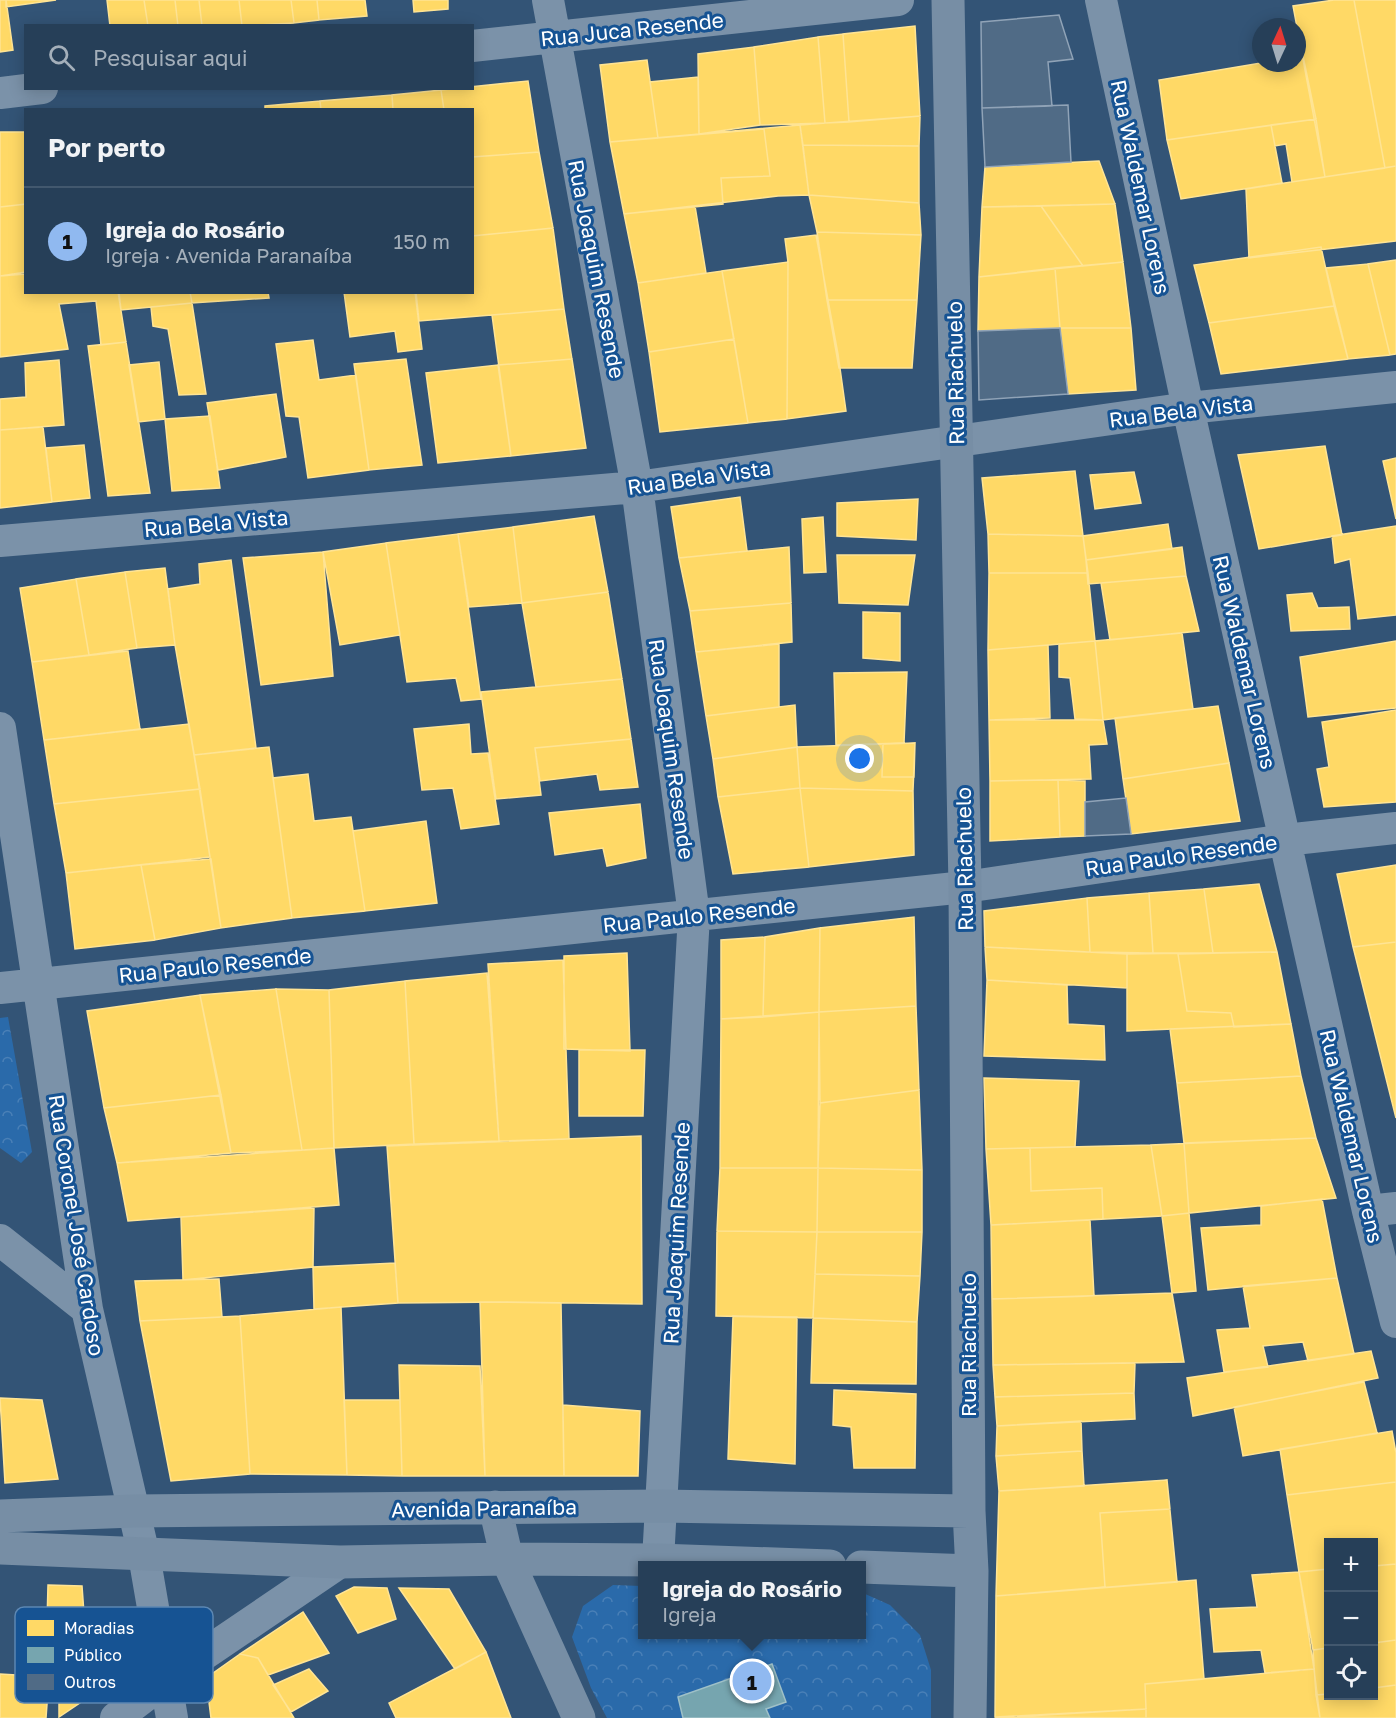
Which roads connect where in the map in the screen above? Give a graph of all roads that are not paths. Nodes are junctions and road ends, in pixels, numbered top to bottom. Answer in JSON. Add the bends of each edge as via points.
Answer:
{"nodes":[{"id":1,"x":548,"y":0,"type":"edge"},
{"id":2,"x":898,"y":0,"type":"edge"},
{"id":3,"x":948,"y":0,"type":"edge"},
{"id":4,"x":1101,"y":0,"type":"edge"},
{"id":5,"x":554,"y":38,"type":"junction"},
{"id":6,"x":474,"y":46,"type":"edge"},
{"id":7,"x":25,"y":90,"type":"edge"},
{"id":8,"x":0,"y":93,"type":"edge"},
{"id":9,"x":1396,"y":387,"type":"edge"},
{"id":10,"x":1188,"y":408,"type":"junction"},
{"id":11,"x":956,"y":441,"type":"junction"},
{"id":12,"x":637,"y":487,"type":"junction"},
{"id":13,"x":0,"y":541,"type":"edge"},
{"id":14,"x":0,"y":728,"type":"edge"},
{"id":15,"x":1396,"y":828,"type":"edge"},
{"id":16,"x":1285,"y":840,"type":"junction"},
{"id":17,"x":965,"y":887,"type":"junction"},
{"id":18,"x":694,"y":915,"type":"junction"},
{"id":19,"x":38,"y":984,"type":"junction"},
{"id":20,"x":0,"y":988,"type":"edge"},
{"id":21,"x":1382,"y":1210,"type":"edge"},
{"id":22,"x":0,"y":1240,"type":"edge"},
{"id":23,"x":87,"y":1309,"type":"junction"},
{"id":24,"x":1396,"y":1322,"type":"edge"},
{"id":25,"x":661,"y":1506,"type":"junction"},
{"id":26,"x":495,"y":1507,"type":"junction"},
{"id":27,"x":134,"y":1511,"type":"junction"},
{"id":28,"x":969,"y":1511,"type":"junction"},
{"id":29,"x":0,"y":1516,"type":"edge"},
{"id":30,"x":0,"y":1548,"type":"edge"},
{"id":31,"x":144,"y":1555,"type":"junction"},
{"id":32,"x":507,"y":1559,"type":"junction"},
{"id":33,"x":658,"y":1560,"type":"junction"},
{"id":34,"x":687,"y":1561,"type":"edge"},
{"id":35,"x":340,"y":1562,"type":"junction"},
{"id":36,"x":866,"y":1567,"type":"edge"},
{"id":37,"x":972,"y":1571,"type":"junction"},
{"id":38,"x":153,"y":1607,"type":"edge"},
{"id":39,"x":213,"y":1648,"type":"edge"},
{"id":40,"x":136,"y":1703,"type":"edge"},
{"id":41,"x":170,"y":1703,"type":"edge"},
{"id":42,"x":116,"y":1718,"type":"edge"},
{"id":43,"x":172,"y":1718,"type":"edge"},
{"id":44,"x":579,"y":1718,"type":"edge"},
{"id":45,"x":970,"y":1718,"type":"edge"}],
"edges":[{"from":1,"to":5,"type":"street","name":"Rua Joaquim Resende"},
{"from":2,"to":5,"type":"street","name":"Rua Juca Resende"},
{"from":3,"to":11,"type":"main road","name":"Rua Riachuelo"},
{"from":4,"to":10,"type":"street","name":"Rua Waldemar Lorens"},
{"from":5,"to":6,"type":"street","name":"Rua Juca Resende"},
{"from":5,"to":12,"type":"street","name":"Rua Joaquim Resende"},
{"from":7,"to":8,"type":"street"},
{"from":9,"to":10,"type":"street","name":"Rua Bela Vista"},
{"from":10,"to":11,"type":"street","name":"Rua Bela Vista"},
{"from":10,"to":16,"type":"street","name":"Rua Waldemar Lorens"},
{"from":11,"to":12,"type":"street","name":"Rua Bela Vista"},
{"from":11,"to":17,"type":"main road","name":"Rua Riachuelo"},
{"from":12,"to":13,"type":"street","name":"Rua Bela Vista"},
{"from":12,"to":18,"type":"street","name":"Rua Joaquim Resende"},
{"from":14,"to":19,"type":"street","name":"Rua Coronel José Cardoso"},
{"from":15,"to":16,"type":"street","name":"Rua Paulo Resende"},
{"from":16,"to":17,"type":"street","name":"Rua Paulo Resende"},
{"from":16,"to":21,"type":"street","name":"Rua Waldemar Lorens"},
{"from":17,"to":18,"type":"street","name":"Rua Paulo Resende"},
{"from":17,"to":28,"type":"main road","name":"Rua Riachuelo"},
{"from":18,"to":19,"type":"street","name":"Rua Paulo Resende"},
{"from":18,"to":25,"type":"street","name":"Rua Joaquim Resende"},
{"from":19,"to":20,"type":"street","name":"Rua Paulo Resende"},
{"from":19,"to":23,"type":"street","name":"Rua Coronel José Cardoso"},
{"from":21,"to":24,"type":"street","name":"Rua Waldemar Lorens"},
{"from":22,"to":23,"type":"street"},
{"from":23,"to":27,"type":"street","name":"Rua Coronel José Cardoso"},
{"from":25,"to":26,"type":"main road","name":"Avenida Paranaíba"},
{"from":25,"to":28,"type":"main road","name":"Avenida Paranaíba"},
{"from":25,"to":33,"type":"street","name":"Rua Joaquim Resende"},
{"from":26,"to":27,"type":"main road","name":"Avenida Paranaíba"},
{"from":26,"to":32,"type":"main road"},
{"from":27,"to":29,"type":"main road","name":"Avenida Paranaíba"},
{"from":27,"to":31,"type":"street","name":"Rua Coronel José Cardoso"},
{"from":28,"to":37,"type":"main road","name":"Rua Riachuelo"},
{"from":30,"to":31,"type":"main road"},
{"from":31,"to":35,"type":"main road"},
{"from":31,"to":38,"type":"street","name":"Rua Coronel José Cardoso"},
{"from":32,"to":33,"type":"main road"},
{"from":32,"to":35,"type":"main road"},
{"from":32,"to":44,"type":"main road"},
{"from":33,"to":34,"type":"main road"},
{"from":35,"to":39,"type":"street"},
{"from":36,"to":37,"type":"main road"},
{"from":37,"to":45,"type":"main road","name":"Rua Riachuelo"},
{"from":40,"to":42,"type":"street"},
{"from":41,"to":43,"type":"street","name":"Rua Coronel José Cardoso"}]}
